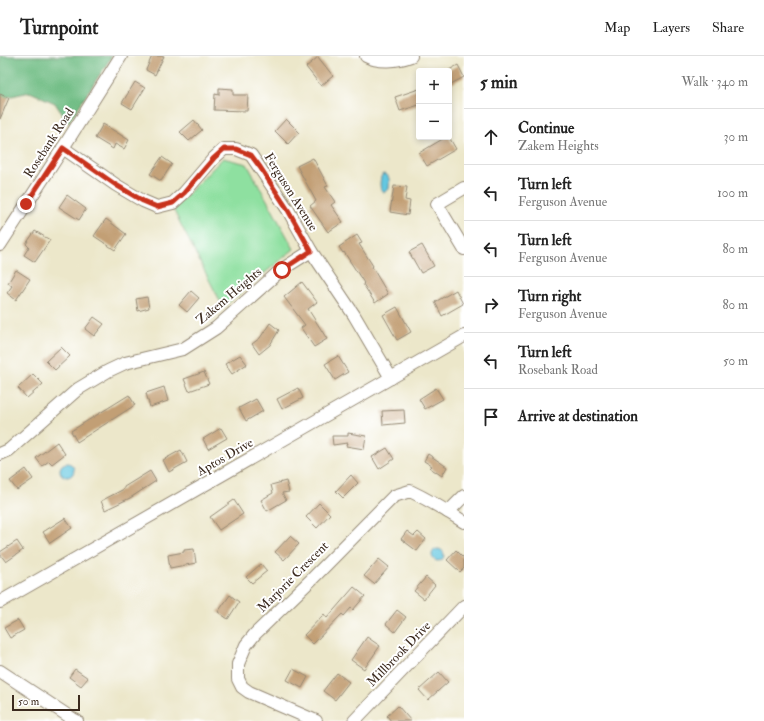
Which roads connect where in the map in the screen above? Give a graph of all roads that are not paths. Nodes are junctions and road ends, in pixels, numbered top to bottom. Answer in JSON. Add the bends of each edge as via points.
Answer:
{"nodes":[{"id":1,"x":120,"y":56,"type":"edge"},
{"id":2,"x":366,"y":56,"type":"edge"},
{"id":3,"x":411,"y":56,"type":"edge"},
{"id":4,"x":63,"y":148,"type":"junction"},
{"id":5,"x":464,"y":188,"type":"edge"},
{"id":6,"x":0,"y":245,"type":"edge"},
{"id":7,"x":464,"y":249,"type":"edge"},
{"id":8,"x":311,"y":251,"type":"junction"},
{"id":9,"x":464,"y":336,"type":"edge"},
{"id":10,"x":391,"y":378,"type":"junction"},
{"id":11,"x":0,"y":454,"type":"edge"},
{"id":12,"x":464,"y":496,"type":"edge"},
{"id":13,"x":448,"y":512,"type":"junction"},
{"id":14,"x":464,"y":522,"type":"edge"},
{"id":15,"x":0,"y":602,"type":"edge"},
{"id":16,"x":464,"y":606,"type":"edge"},
{"id":17,"x":0,"y":671,"type":"edge"},
{"id":18,"x":77,"y":721,"type":"edge"},
{"id":19,"x":316,"y":721,"type":"edge"},
{"id":20,"x":354,"y":721,"type":"edge"}],
"edges":[{"from":1,"to":4,"type":"street","name":"Rosebank Road"},
{"from":2,"to":3,"type":"street","via":[[390,61]]},
{"from":4,"to":6,"type":"street","name":"Rosebank Road"},
{"from":4,"to":8,"type":"street","name":"Ferguson Avenue","via":[[116,185],[157,207],[173,203],[224,149],[236,149],[251,155],[288,210]]},
{"from":5,"to":7,"type":"street","via":[[437,204]]},
{"from":8,"to":10,"type":"street","name":"Ferguson Avenue","via":[[354,315]]},
{"from":8,"to":11,"type":"street","name":"Zakem Heights","via":[[282,270],[216,328],[183,349],[125,363],[108,370],[78,389],[9,450]]},
{"from":9,"to":10,"type":"street","name":"Aptos Drive"},
{"from":10,"to":15,"type":"street","name":"Aptos Drive"},
{"from":12,"to":13,"type":"street"},
{"from":13,"to":14,"type":"street","name":"Marjorie Crescent"},
{"from":13,"to":19,"type":"street","name":"Marjorie Crescent","via":[[410,491],[394,496],[246,645],[238,664],[238,678],[242,687]]},
{"from":16,"to":20,"type":"street","name":"Millbrook Drive"},
{"from":17,"to":18,"type":"street"}]}
